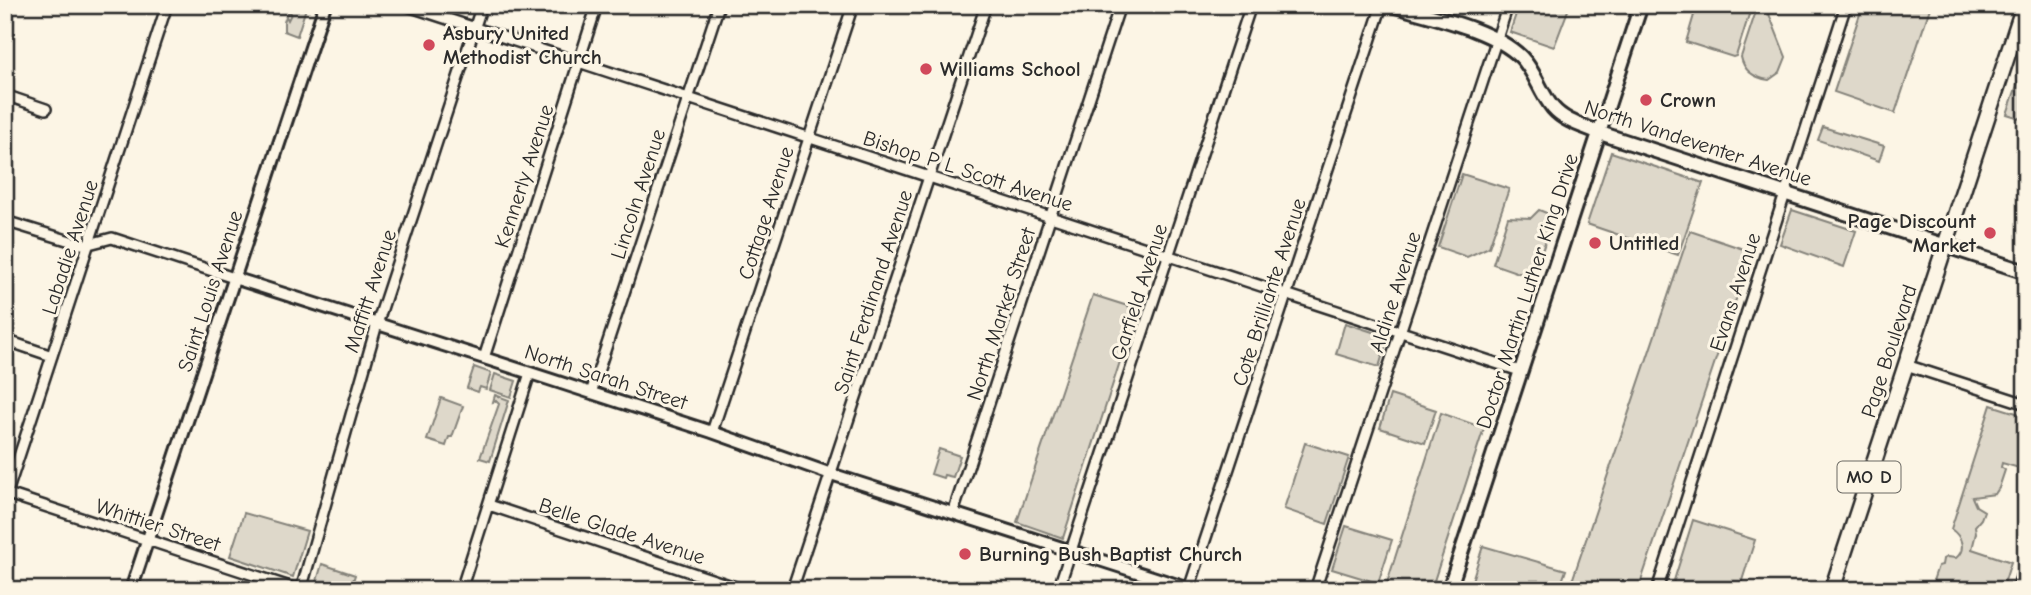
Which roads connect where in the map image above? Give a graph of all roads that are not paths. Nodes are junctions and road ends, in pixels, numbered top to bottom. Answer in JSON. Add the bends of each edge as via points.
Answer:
{"nodes":[{"id":1,"x":167,"y":5,"type":"edge"},
{"id":2,"x":325,"y":5,"type":"edge"},
{"id":3,"x":405,"y":5,"type":"edge"},
{"id":4,"x":482,"y":5,"type":"edge"},
{"id":5,"x":597,"y":5,"type":"edge"},
{"id":6,"x":719,"y":5,"type":"edge"},
{"id":7,"x":853,"y":5,"type":"edge"},
{"id":8,"x":986,"y":5,"type":"edge"},
{"id":9,"x":1120,"y":5,"type":"edge"},
{"id":10,"x":1251,"y":5,"type":"edge"},
{"id":11,"x":1382,"y":5,"type":"edge"},
{"id":12,"x":1392,"y":5,"type":"edge"},
{"id":13,"x":1508,"y":5,"type":"edge"},
{"id":14,"x":1641,"y":5,"type":"edge"},
{"id":15,"x":1846,"y":5,"type":"edge"},
{"id":16,"x":2024,"y":5,"type":"edge"},
{"id":17,"x":475,"y":29,"type":"junction"},
{"id":18,"x":1497,"y":40,"type":"junction"},
{"id":19,"x":578,"y":62,"type":"junction"},
{"id":20,"x":5,"y":95,"type":"edge"},
{"id":21,"x":688,"y":98,"type":"junction"},
{"id":22,"x":46,"y":109,"type":"dead end"},
{"id":23,"x":1600,"y":133,"type":"junction"},
{"id":24,"x":810,"y":138,"type":"junction"},
{"id":25,"x":930,"y":177,"type":"junction"},
{"id":26,"x":1786,"y":193,"type":"junction"},
{"id":27,"x":1052,"y":216,"type":"junction"},
{"id":28,"x":5,"y":221,"type":"edge"},
{"id":29,"x":89,"y":244,"type":"junction"},
{"id":30,"x":1945,"y":246,"type":"junction"},
{"id":31,"x":1169,"y":255,"type":"junction"},
{"id":32,"x":2026,"y":272,"type":"edge"},
{"id":33,"x":234,"y":278,"type":"junction"},
{"id":34,"x":1287,"y":295,"type":"junction"},
{"id":35,"x":377,"y":324,"type":"junction"},
{"id":36,"x":1401,"y":332,"type":"junction"},
{"id":37,"x":5,"y":340,"type":"edge"},
{"id":38,"x":52,"y":356,"type":"junction"},
{"id":39,"x":484,"y":358,"type":"junction"},
{"id":40,"x":1906,"y":365,"type":"junction"},
{"id":41,"x":1520,"y":371,"type":"junction"},
{"id":42,"x":530,"y":373,"type":"junction"},
{"id":43,"x":591,"y":393,"type":"junction"},
{"id":44,"x":2026,"y":404,"type":"edge"},
{"id":45,"x":712,"y":432,"type":"junction"},
{"id":46,"x":831,"y":474,"type":"junction"},
{"id":47,"x":6,"y":495,"type":"edge"},
{"id":48,"x":489,"y":505,"type":"junction"},
{"id":49,"x":953,"y":513,"type":"junction"},
{"id":50,"x":147,"y":540,"type":"junction"},
{"id":51,"x":1070,"y":552,"type":"junction"},
{"id":52,"x":2026,"y":562,"type":"edge"},
{"id":53,"x":1191,"y":589,"type":"edge"},
{"id":54,"x":131,"y":590,"type":"edge"},
{"id":55,"x":300,"y":590,"type":"edge"},
{"id":56,"x":461,"y":590,"type":"edge"},
{"id":57,"x":744,"y":590,"type":"edge"},
{"id":58,"x":792,"y":590,"type":"edge"},
{"id":59,"x":1058,"y":590,"type":"edge"},
{"id":60,"x":1315,"y":590,"type":"edge"},
{"id":61,"x":1449,"y":590,"type":"edge"},
{"id":62,"x":1657,"y":590,"type":"edge"},
{"id":63,"x":1832,"y":590,"type":"edge"},
{"id":64,"x":2017,"y":590,"type":"edge"}],
"edges":[{"from":1,"to":29,"type":"street","name":"Labadie Avenue"},
{"from":2,"to":33,"type":"street","name":"Saint Louis Avenue"},
{"from":3,"to":17,"type":"street","name":"Bishop P L Scott Avenue"},
{"from":4,"to":17,"type":"street","name":"Maffitt Avenue"},
{"from":5,"to":19,"type":"street","name":"Kennerly Avenue"},
{"from":6,"to":21,"type":"street","name":"Lincoln Avenue"},
{"from":7,"to":24,"type":"street","name":"Cottage Avenue"},
{"from":8,"to":25,"type":"street","name":"Saint Ferdinand Avenue"},
{"from":9,"to":27,"type":"street","name":"North Market Street"},
{"from":10,"to":31,"type":"street","name":"Garfield Avenue"},
{"from":11,"to":34,"type":"street","name":"Cote Brilliante Avenue"},
{"from":12,"to":18,"type":"main road","name":"North Vandeventer Avenue"},
{"from":13,"to":18,"type":"street","name":"Aldine Avenue"},
{"from":14,"to":23,"type":"main road","name":"Doctor Martin Luther King Drive"},
{"from":15,"to":26,"type":"street","name":"Evans Avenue"},
{"from":16,"to":30,"type":"main road","name":"Page Boulevard","number":"MO D"},
{"from":17,"to":19,"type":"street","name":"Bishop P L Scott Avenue"},
{"from":17,"to":35,"type":"street","name":"Maffitt Avenue"},
{"from":18,"to":23,"type":"main road","name":"North Vandeventer Avenue","via":[[1522,58],[1552,107]]},
{"from":18,"to":36,"type":"street","name":"Aldine Avenue"},
{"from":19,"to":21,"type":"street","name":"Bishop P L Scott Avenue"},
{"from":19,"to":39,"type":"street","name":"Kennerly Avenue"},
{"from":20,"to":22,"type":"street"},
{"from":21,"to":24,"type":"street","name":"Bishop P L Scott Avenue"},
{"from":21,"to":43,"type":"street","name":"Lincoln Avenue"},
{"from":23,"to":26,"type":"main road","name":"North Vandeventer Avenue"},
{"from":23,"to":41,"type":"main road","name":"Doctor Martin Luther King Drive"},
{"from":24,"to":25,"type":"street","name":"Bishop P L Scott Avenue"},
{"from":24,"to":45,"type":"street","name":"Cottage Avenue"},
{"from":25,"to":27,"type":"street","name":"Bishop P L Scott Avenue"},
{"from":25,"to":46,"type":"street","name":"Saint Ferdinand Avenue"},
{"from":26,"to":30,"type":"main road","name":"North Vandeventer Avenue"},
{"from":26,"to":62,"type":"street","name":"Evans Avenue"},
{"from":27,"to":31,"type":"street","name":"Bishop P L Scott Avenue"},
{"from":27,"to":49,"type":"street","name":"North Market Street"},
{"from":28,"to":29,"type":"street","name":"North Sarah Street"},
{"from":29,"to":33,"type":"street","name":"North Sarah Street","via":[[112,238]]},
{"from":29,"to":38,"type":"street","name":"Labadie Avenue"},
{"from":30,"to":32,"type":"main road","name":"North Vandeventer Avenue"},
{"from":30,"to":40,"type":"main road","name":"Page Boulevard","number":"MO D"},
{"from":31,"to":34,"type":"street","name":"Bishop P L Scott Avenue"},
{"from":31,"to":51,"type":"street","name":"Garfield Avenue"},
{"from":33,"to":35,"type":"street","name":"North Sarah Street"},
{"from":33,"to":50,"type":"street","name":"Saint Louis Avenue"},
{"from":34,"to":36,"type":"street","name":"Bishop P L Scott Avenue"},
{"from":34,"to":53,"type":"street","name":"Cote Brilliante Avenue"},
{"from":35,"to":39,"type":"street","name":"North Sarah Street"},
{"from":35,"to":55,"type":"street","name":"Maffitt Avenue"},
{"from":36,"to":41,"type":"street","name":"Bishop P L Scott Avenue"},
{"from":36,"to":60,"type":"street","name":"Aldine Avenue"},
{"from":37,"to":38,"type":"street"},
{"from":38,"to":47,"type":"street","name":"Labadie Avenue"},
{"from":39,"to":42,"type":"street","name":"North Sarah Street"},
{"from":40,"to":44,"type":"street"},
{"from":40,"to":63,"type":"main road","name":"Page Boulevard","number":"MO D"},
{"from":41,"to":61,"type":"main road","name":"Doctor Martin Luther King Drive"},
{"from":42,"to":43,"type":"street","name":"North Sarah Street"},
{"from":42,"to":48,"type":"street"},
{"from":43,"to":45,"type":"street","name":"North Sarah Street"},
{"from":45,"to":46,"type":"street","name":"North Sarah Street"},
{"from":46,"to":49,"type":"street","name":"North Sarah Street"},
{"from":46,"to":58,"type":"street","name":"Saint Ferdinand Avenue"},
{"from":47,"to":50,"type":"street","name":"Whittier Street"},
{"from":48,"to":56,"type":"street"},
{"from":48,"to":57,"type":"street","name":"Belle Glade Avenue"},
{"from":49,"to":51,"type":"street","name":"North Sarah Street"},
{"from":50,"to":54,"type":"street","name":"Saint Louis Avenue"},
{"from":50,"to":55,"type":"street","name":"Whittier Street"},
{"from":51,"to":53,"type":"street","name":"North Sarah Street"},
{"from":51,"to":59,"type":"street","name":"Garfield Avenue"},
{"from":52,"to":64,"type":"street"}]}
